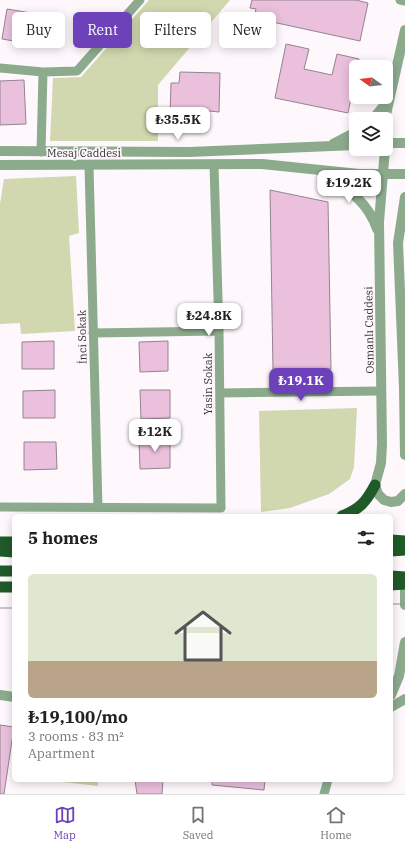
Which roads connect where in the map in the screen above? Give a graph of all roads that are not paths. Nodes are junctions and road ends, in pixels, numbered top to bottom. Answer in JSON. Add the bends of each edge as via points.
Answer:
{"nodes":[{"id":1,"x":140,"y":0,"type":"edge"},
{"id":2,"x":400,"y":0,"type":"edge"},
{"id":3,"x":405,"y":2,"type":"edge"},
{"id":4,"x":405,"y":30,"type":"edge"},
{"id":5,"x":0,"y":68,"type":"edge"},
{"id":6,"x":43,"y":72,"type":"junction"},
{"id":7,"x":393,"y":79,"type":"edge"},
{"id":8,"x":385,"y":104,"type":"edge"},
{"id":9,"x":379,"y":112,"type":"edge"},
{"id":10,"x":349,"y":136,"type":"edge"},
{"id":11,"x":393,"y":143,"type":"edge"},
{"id":12,"x":405,"y":143,"type":"edge"},
{"id":13,"x":349,"y":145,"type":"edge"},
{"id":14,"x":330,"y":146,"type":"junction"},
{"id":15,"x":0,"y":151,"type":"edge"},
{"id":16,"x":41,"y":152,"type":"junction"},
{"id":17,"x":385,"y":156,"type":"edge"},
{"id":18,"x":0,"y":165,"type":"edge"},
{"id":19,"x":214,"y":165,"type":"junction"},
{"id":20,"x":89,"y":166,"type":"junction"},
{"id":21,"x":320,"y":171,"type":"junction"},
{"id":22,"x":405,"y":174,"type":"edge"},
{"id":23,"x":384,"y":175,"type":"junction"},
{"id":24,"x":405,"y":197,"type":"edge"},
{"id":25,"x":405,"y":222,"type":"edge"},
{"id":26,"x":380,"y":237,"type":"junction"},
{"id":27,"x":398,"y":243,"type":"junction"},
{"id":28,"x":219,"y":331,"type":"junction"},
{"id":29,"x":94,"y":333,"type":"junction"},
{"id":30,"x":405,"y":388,"type":"edge"},
{"id":31,"x":381,"y":391,"type":"junction"},
{"id":32,"x":220,"y":393,"type":"junction"},
{"id":33,"x":405,"y":455,"type":"edge"},
{"id":34,"x":374,"y":485,"type":"junction"},
{"id":35,"x":405,"y":494,"type":"edge"},
{"id":36,"x":0,"y":507,"type":"edge"},
{"id":37,"x":98,"y":507,"type":"junction"},
{"id":38,"x":347,"y":514,"type":"edge"},
{"id":39,"x":393,"y":540,"type":"edge"},
{"id":40,"x":405,"y":541,"type":"edge"},
{"id":41,"x":0,"y":542,"type":"edge"},
{"id":42,"x":12,"y":542,"type":"edge"},
{"id":43,"x":405,"y":550,"type":"edge"},
{"id":44,"x":0,"y":551,"type":"edge"},
{"id":45,"x":393,"y":551,"type":"edge"},
{"id":46,"x":12,"y":552,"type":"edge"},
{"id":47,"x":0,"y":571,"type":"edge"},
{"id":48,"x":12,"y":571,"type":"edge"},
{"id":49,"x":393,"y":576,"type":"edge"},
{"id":50,"x":405,"y":577,"type":"edge"},
{"id":51,"x":405,"y":584,"type":"edge"},
{"id":52,"x":393,"y":585,"type":"edge"},
{"id":53,"x":12,"y":586,"type":"edge"},
{"id":54,"x":0,"y":587,"type":"edge"},
{"id":55,"x":405,"y":605,"type":"edge"},
{"id":56,"x":405,"y":642,"type":"edge"},
{"id":57,"x":404,"y":651,"type":"edge"},
{"id":58,"x":405,"y":671,"type":"edge"},
{"id":59,"x":393,"y":690,"type":"edge"},
{"id":60,"x":0,"y":695,"type":"edge"},
{"id":61,"x":12,"y":697,"type":"edge"},
{"id":62,"x":405,"y":699,"type":"edge"},
{"id":63,"x":393,"y":706,"type":"edge"},
{"id":64,"x":327,"y":782,"type":"edge"},
{"id":65,"x":324,"y":794,"type":"edge"}],
"edges":[{"from":1,"to":6,"type":"street","via":[[77,71]]},
{"from":2,"to":3,"type":"street"},
{"from":4,"to":7,"type":"street"},
{"from":5,"to":6,"type":"street"},
{"from":6,"to":16,"type":"street"},
{"from":8,"to":9,"type":"street"},
{"from":10,"to":14,"type":"street"},
{"from":11,"to":12,"type":"street"},
{"from":13,"to":14,"type":"street","name":"Mesaj Caddesi"},
{"from":14,"to":16,"type":"street","name":"Mesaj Caddesi","via":[[189,152]]},
{"from":15,"to":16,"type":"street","name":"Mesaj Caddesi"},
{"from":17,"to":23,"type":"street","name":"Osmanlı Caddesi"},
{"from":18,"to":20,"type":"street","name":"Mesaj Caddesi"},
{"from":19,"to":20,"type":"street","name":"Mesaj Caddesi"},
{"from":19,"to":21,"type":"street","name":"Mesaj Caddesi","via":[[262,164]]},
{"from":19,"to":28,"type":"street","name":"Yasin Sokak"},
{"from":20,"to":29,"type":"street","name":"İnci Sokak"},
{"from":21,"to":23,"type":"street","name":"Mesaj Caddesi"},
{"from":21,"to":26,"type":"street","via":[[360,200],[373,217]]},
{"from":22,"to":23,"type":"street","name":"Mesaj Caddesi"},
{"from":23,"to":26,"type":"street","name":"Osmanlı Caddesi"},
{"from":24,"to":27,"type":"street"},
{"from":25,"to":27,"type":"street"},
{"from":26,"to":31,"type":"street","name":"Osmanlı Caddesi"},
{"from":27,"to":30,"type":"street"},
{"from":28,"to":29,"type":"street"},
{"from":28,"to":32,"type":"street","name":"Yasin Sokak"},
{"from":29,"to":37,"type":"street","name":"İnci Sokak"},
{"from":30,"to":33,"type":"street"},
{"from":31,"to":32,"type":"street"},
{"from":31,"to":34,"type":"street","name":"Osmanlı Caddesi","via":[[381,463]]},
{"from":32,"to":37,"type":"street","name":"Yasin Sokak","via":[[221,508]]},
{"from":34,"to":35,"type":"street","via":[[384,500],[398,501]]},
{"from":34,"to":38,"type":"highway","via":[[367,500]]},
{"from":36,"to":37,"type":"street"},
{"from":39,"to":40,"type":"highway"},
{"from":41,"to":42,"type":"highway"},
{"from":43,"to":45,"type":"highway"},
{"from":44,"to":46,"type":"highway"},
{"from":47,"to":48,"type":"highway"},
{"from":49,"to":50,"type":"highway"},
{"from":51,"to":52,"type":"highway"},
{"from":51,"to":55,"type":"street"},
{"from":53,"to":54,"type":"highway"},
{"from":56,"to":57,"type":"street"},
{"from":57,"to":58,"type":"street","via":[[402,666]]},
{"from":57,"to":59,"type":"street"},
{"from":60,"to":61,"type":"street"},
{"from":62,"to":63,"type":"street"},
{"from":64,"to":65,"type":"street"}]}
